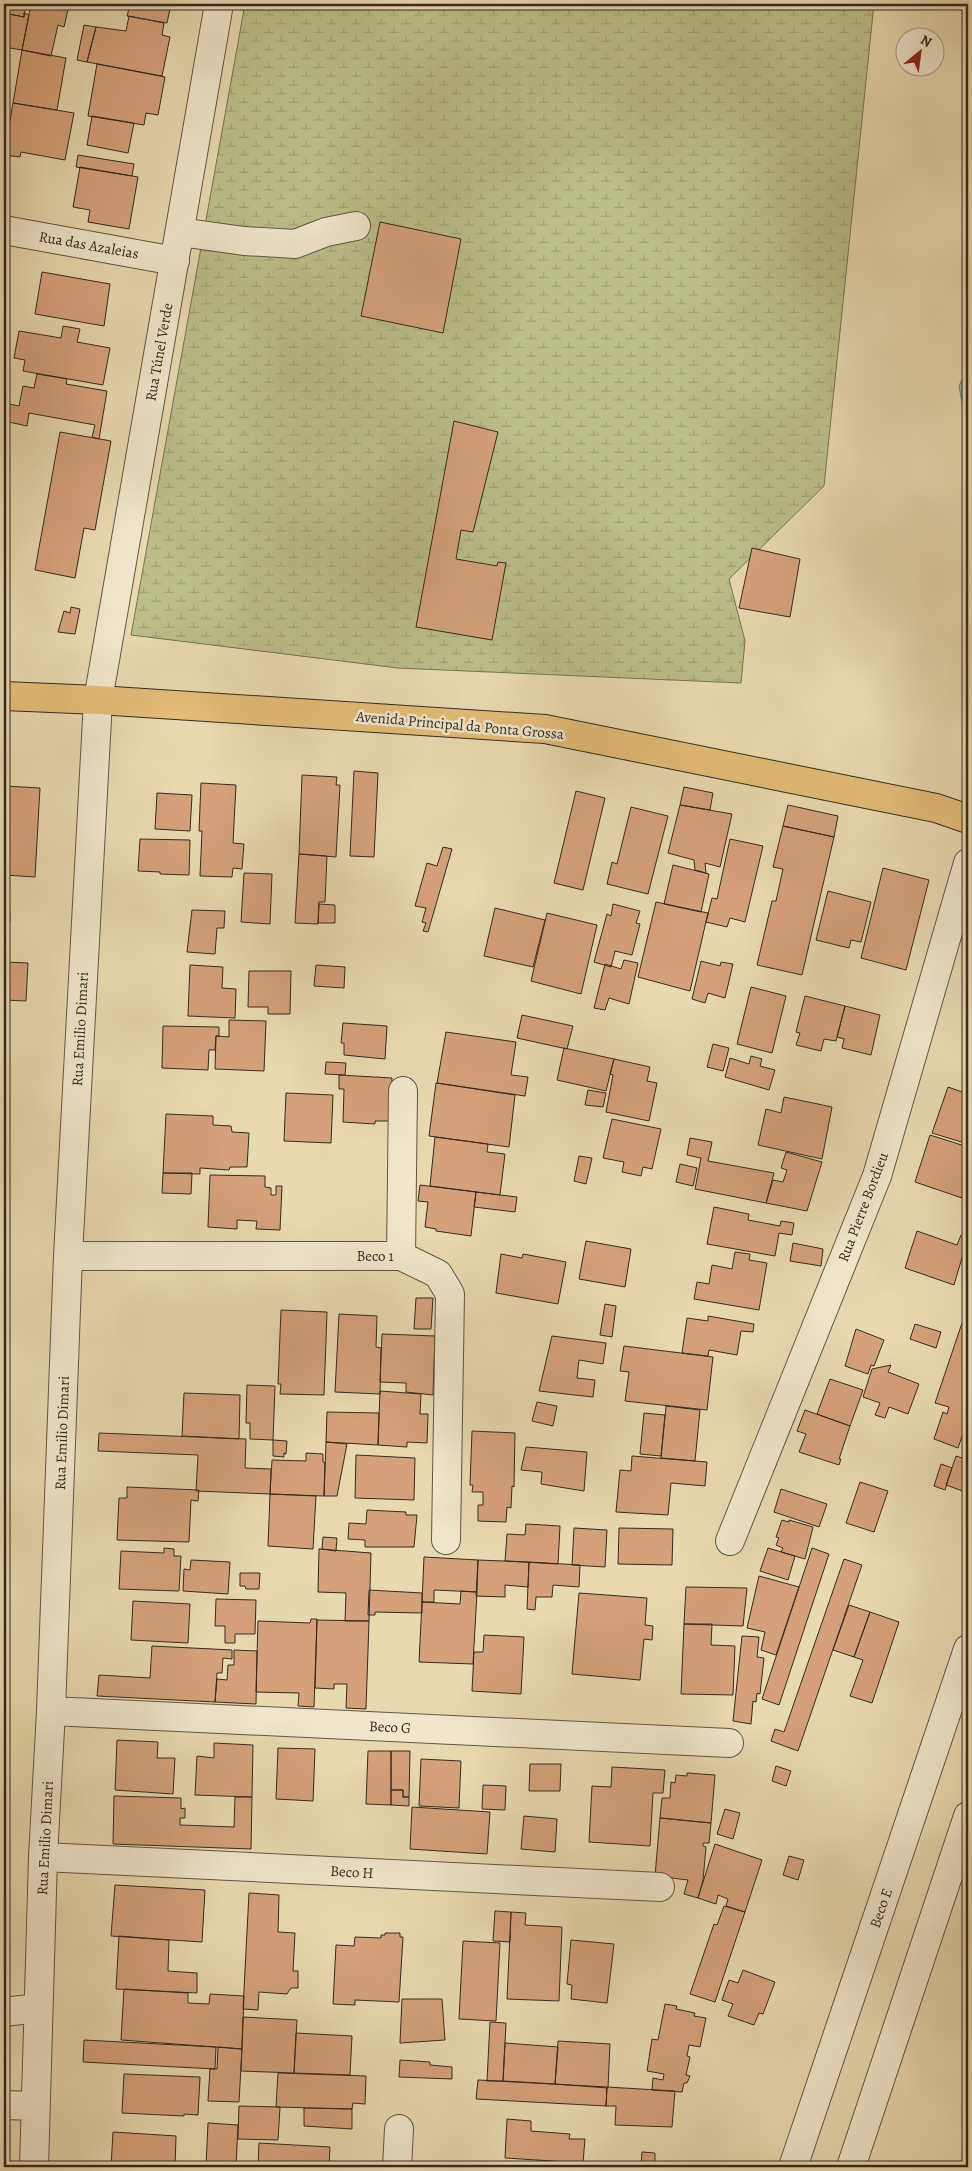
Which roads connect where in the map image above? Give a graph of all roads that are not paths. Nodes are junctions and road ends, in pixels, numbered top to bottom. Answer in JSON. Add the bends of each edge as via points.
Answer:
{"nodes":[{"id":1,"x":219,"y":4,"type":"edge"},
{"id":2,"x":356,"y":226,"type":"dead end"},
{"id":3,"x":4,"y":230,"type":"edge"},
{"id":4,"x":180,"y":232,"type":"junction"},
{"id":5,"x":174,"y":261,"type":"junction"},
{"id":6,"x":4,"y":696,"type":"edge"},
{"id":7,"x":98,"y":700,"type":"junction"},
{"id":8,"x":968,"y":819,"type":"edge"},
{"id":9,"x":968,"y":863,"type":"edge"},
{"id":10,"x":403,"y":1091,"type":"dead end"},
{"id":11,"x":68,"y":1256,"type":"junction"},
{"id":12,"x":401,"y":1256,"type":"junction"},
{"id":13,"x":446,"y":1540,"type":"dead end"},
{"id":14,"x":730,"y":1541,"type":"dead end"},
{"id":15,"x":968,"y":1649,"type":"edge"},
{"id":16,"x":51,"y":1712,"type":"junction"},
{"id":17,"x":729,"y":1743,"type":"dead end"},
{"id":18,"x":968,"y":1816,"type":"edge"},
{"id":19,"x":43,"y":1857,"type":"junction"},
{"id":20,"x":660,"y":1887,"type":"dead end"},
{"id":21,"x":38,"y":2008,"type":"junction"},
{"id":22,"x":4,"y":2012,"type":"edge"},
{"id":23,"x":4,"y":2105,"type":"edge"},
{"id":24,"x":35,"y":2106,"type":"junction"},
{"id":25,"x":399,"y":2128,"type":"dead end"},
{"id":26,"x":34,"y":2167,"type":"edge"},
{"id":27,"x":397,"y":2167,"type":"edge"},
{"id":28,"x":793,"y":2167,"type":"edge"},
{"id":29,"x":851,"y":2167,"type":"edge"}],
"edges":[{"from":1,"to":4,"type":"street","name":"Rua Túnel Verde"},
{"from":2,"to":4,"type":"street","via":[[326,232],[295,244]]},
{"from":3,"to":5,"type":"street","name":"Rua das Azaleias"},
{"from":4,"to":5,"type":"street","name":"Rua Túnel Verde"},
{"from":5,"to":7,"type":"street","name":"Rua Túnel Verde"},
{"from":6,"to":7,"type":"main road","name":"Avenida Principal da Ponta Grossa"},
{"from":7,"to":8,"type":"main road","name":"Avenida Principal da Ponta Grossa","via":[[545,729],[936,808]]},
{"from":7,"to":11,"type":"street","name":"Rua Emilio Dimari"},
{"from":9,"to":14,"type":"street","name":"Rua Pierre Bordieu","via":[[877,1176]]},
{"from":10,"to":12,"type":"street"},
{"from":11,"to":12,"type":"street","name":"Beco 1"},
{"from":11,"to":16,"type":"street","name":"Rua Emilio Dimari"},
{"from":12,"to":13,"type":"street","name":"Beco 1","via":[[438,1274],[450,1294]]},
{"from":15,"to":28,"type":"street","name":"Beco E"},
{"from":16,"to":17,"type":"street","name":"Beco G"},
{"from":16,"to":19,"type":"street","name":"Rua Emilio Dimari"},
{"from":18,"to":29,"type":"street"},
{"from":19,"to":20,"type":"street","name":"Beco H"},
{"from":19,"to":21,"type":"street","name":"Rua Emilio Dimari"},
{"from":21,"to":22,"type":"street"},
{"from":21,"to":24,"type":"street","name":"Rua Emilio Dimari"},
{"from":23,"to":24,"type":"street"},
{"from":24,"to":26,"type":"street","name":"Rua Emilio Dimari"},
{"from":25,"to":27,"type":"street"}]}
